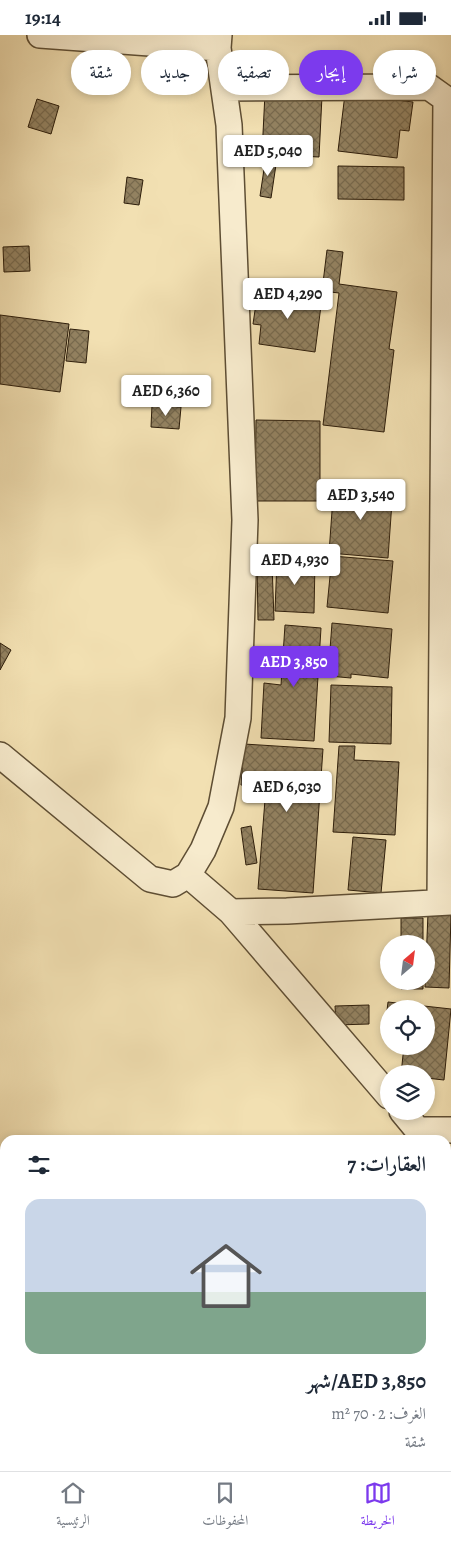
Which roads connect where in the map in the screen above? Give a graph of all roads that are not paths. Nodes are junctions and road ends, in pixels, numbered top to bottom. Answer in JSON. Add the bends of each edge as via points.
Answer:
{"nodes":[{"id":1,"x":40,"y":35,"type":"edge"},
{"id":2,"x":218,"y":41,"type":"edge"},
{"id":3,"x":289,"y":88,"type":"edge"},
{"id":4,"x":225,"y":95,"type":"edge"},
{"id":5,"x":448,"y":100,"type":"edge"},
{"id":6,"x":446,"y":688,"type":"edge"},
{"id":7,"x":0,"y":755,"type":"edge"},
{"id":8,"x":188,"y":875,"type":"junction"},
{"id":9,"x":446,"y":902,"type":"edge"},
{"id":10,"x":232,"y":912,"type":"junction"},
{"id":11,"x":380,"y":1085,"type":"edge"},
{"id":12,"x":410,"y":1120,"type":"edge"},
{"id":13,"x":451,"y":1130,"type":"edge"},
{"id":14,"x":422,"y":1135,"type":"edge"}],
"edges":[{"from":1,"to":2,"type":"street"},
{"from":3,"to":5,"type":"street","via":[[429,87]]},
{"from":4,"to":8,"type":"street","via":[[229,125],[245,520],[238,718],[221,807],[203,850]]},
{"from":5,"to":6,"type":"street"},
{"from":6,"to":9,"type":"street"},
{"from":7,"to":8,"type":"street","via":[[150,879],[173,885]]},
{"from":8,"to":10,"type":"street"},
{"from":9,"to":10,"type":"street"},
{"from":10,"to":11,"type":"street"},
{"from":12,"to":14,"type":"street"},
{"from":13,"to":14,"type":"street"}]}
